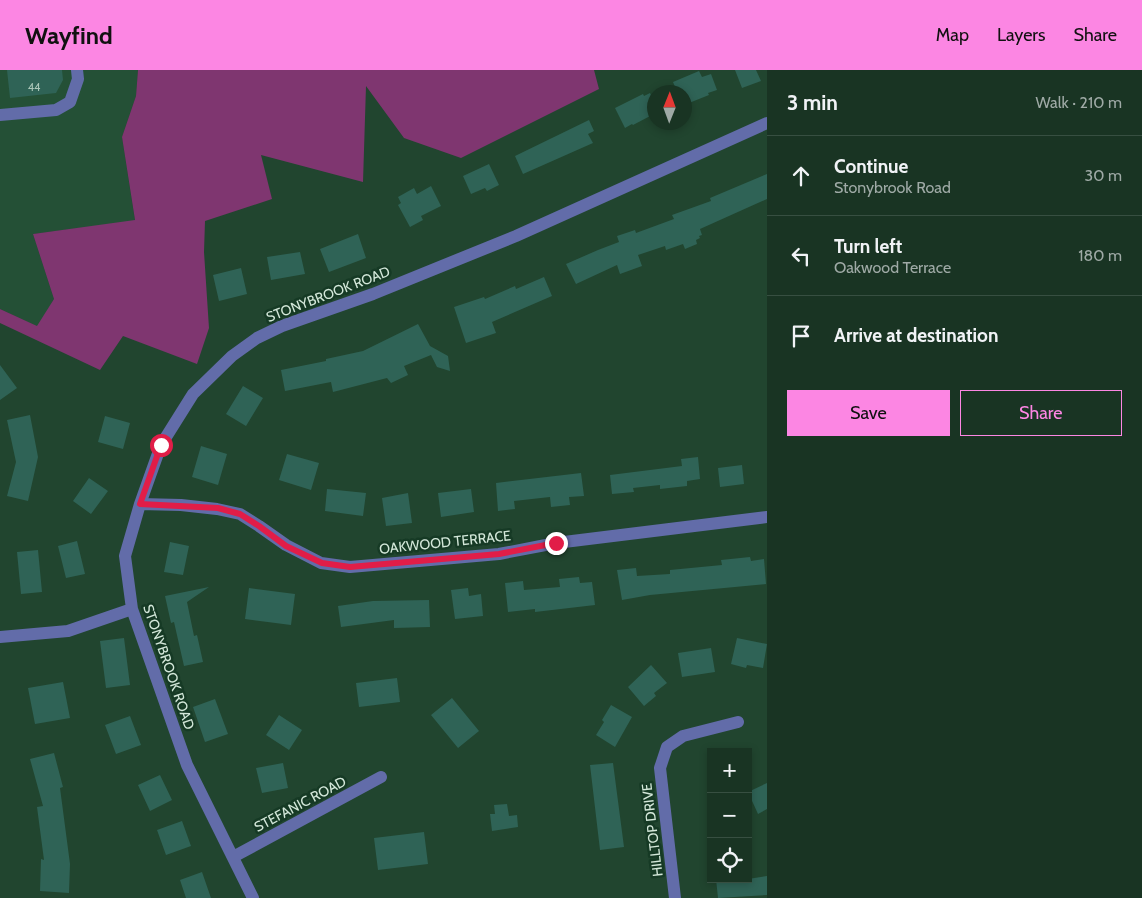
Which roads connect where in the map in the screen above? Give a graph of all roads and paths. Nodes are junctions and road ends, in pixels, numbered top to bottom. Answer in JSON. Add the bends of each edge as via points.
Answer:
{"nodes":[{"id":1,"x":77,"y":70,"type":"edge"},
{"id":2,"x":0,"y":115,"type":"edge"},
{"id":3,"x":767,"y":123,"type":"edge"},
{"id":4,"x":140,"y":504,"type":"junction"},
{"id":5,"x":767,"y":517,"type":"edge"},
{"id":6,"x":132,"y":609,"type":"junction"},
{"id":7,"x":0,"y":637,"type":"edge"},
{"id":8,"x":738,"y":722,"type":"dead end"},
{"id":9,"x":381,"y":777,"type":"dead end"},
{"id":10,"x":233,"y":857,"type":"junction"},
{"id":11,"x":252,"y":898,"type":"edge"},
{"id":12,"x":676,"y":898,"type":"edge"}],
"edges":[{"from":1,"to":2,"type":"street","via":[[78,79],[70,102],[56,110]]},
{"from":3,"to":4,"type":"street","name":"STONYBROOK ROAD","via":[[516,236],[257,338],[232,356],[193,394],[161,445]]},
{"from":4,"to":5,"type":"street","name":"OAKWOOD TERRACE","via":[[218,508],[240,514],[286,546],[322,563],[350,567],[499,554],[556,543]]},
{"from":4,"to":6,"type":"street","name":"STONYBROOK ROAD","via":[[125,556]]},
{"from":6,"to":7,"type":"street","via":[[68,631]]},
{"from":6,"to":10,"type":"street","name":"STONYBROOK ROAD","via":[[187,765]]},
{"from":8,"to":12,"type":"street","name":"HILLTOP DRIVE","via":[[683,736],[667,747],[660,768]]},
{"from":9,"to":10,"type":"street","name":"STEFANIC ROAD"},
{"from":10,"to":11,"type":"street","name":"STONYBROOK ROAD"}]}
